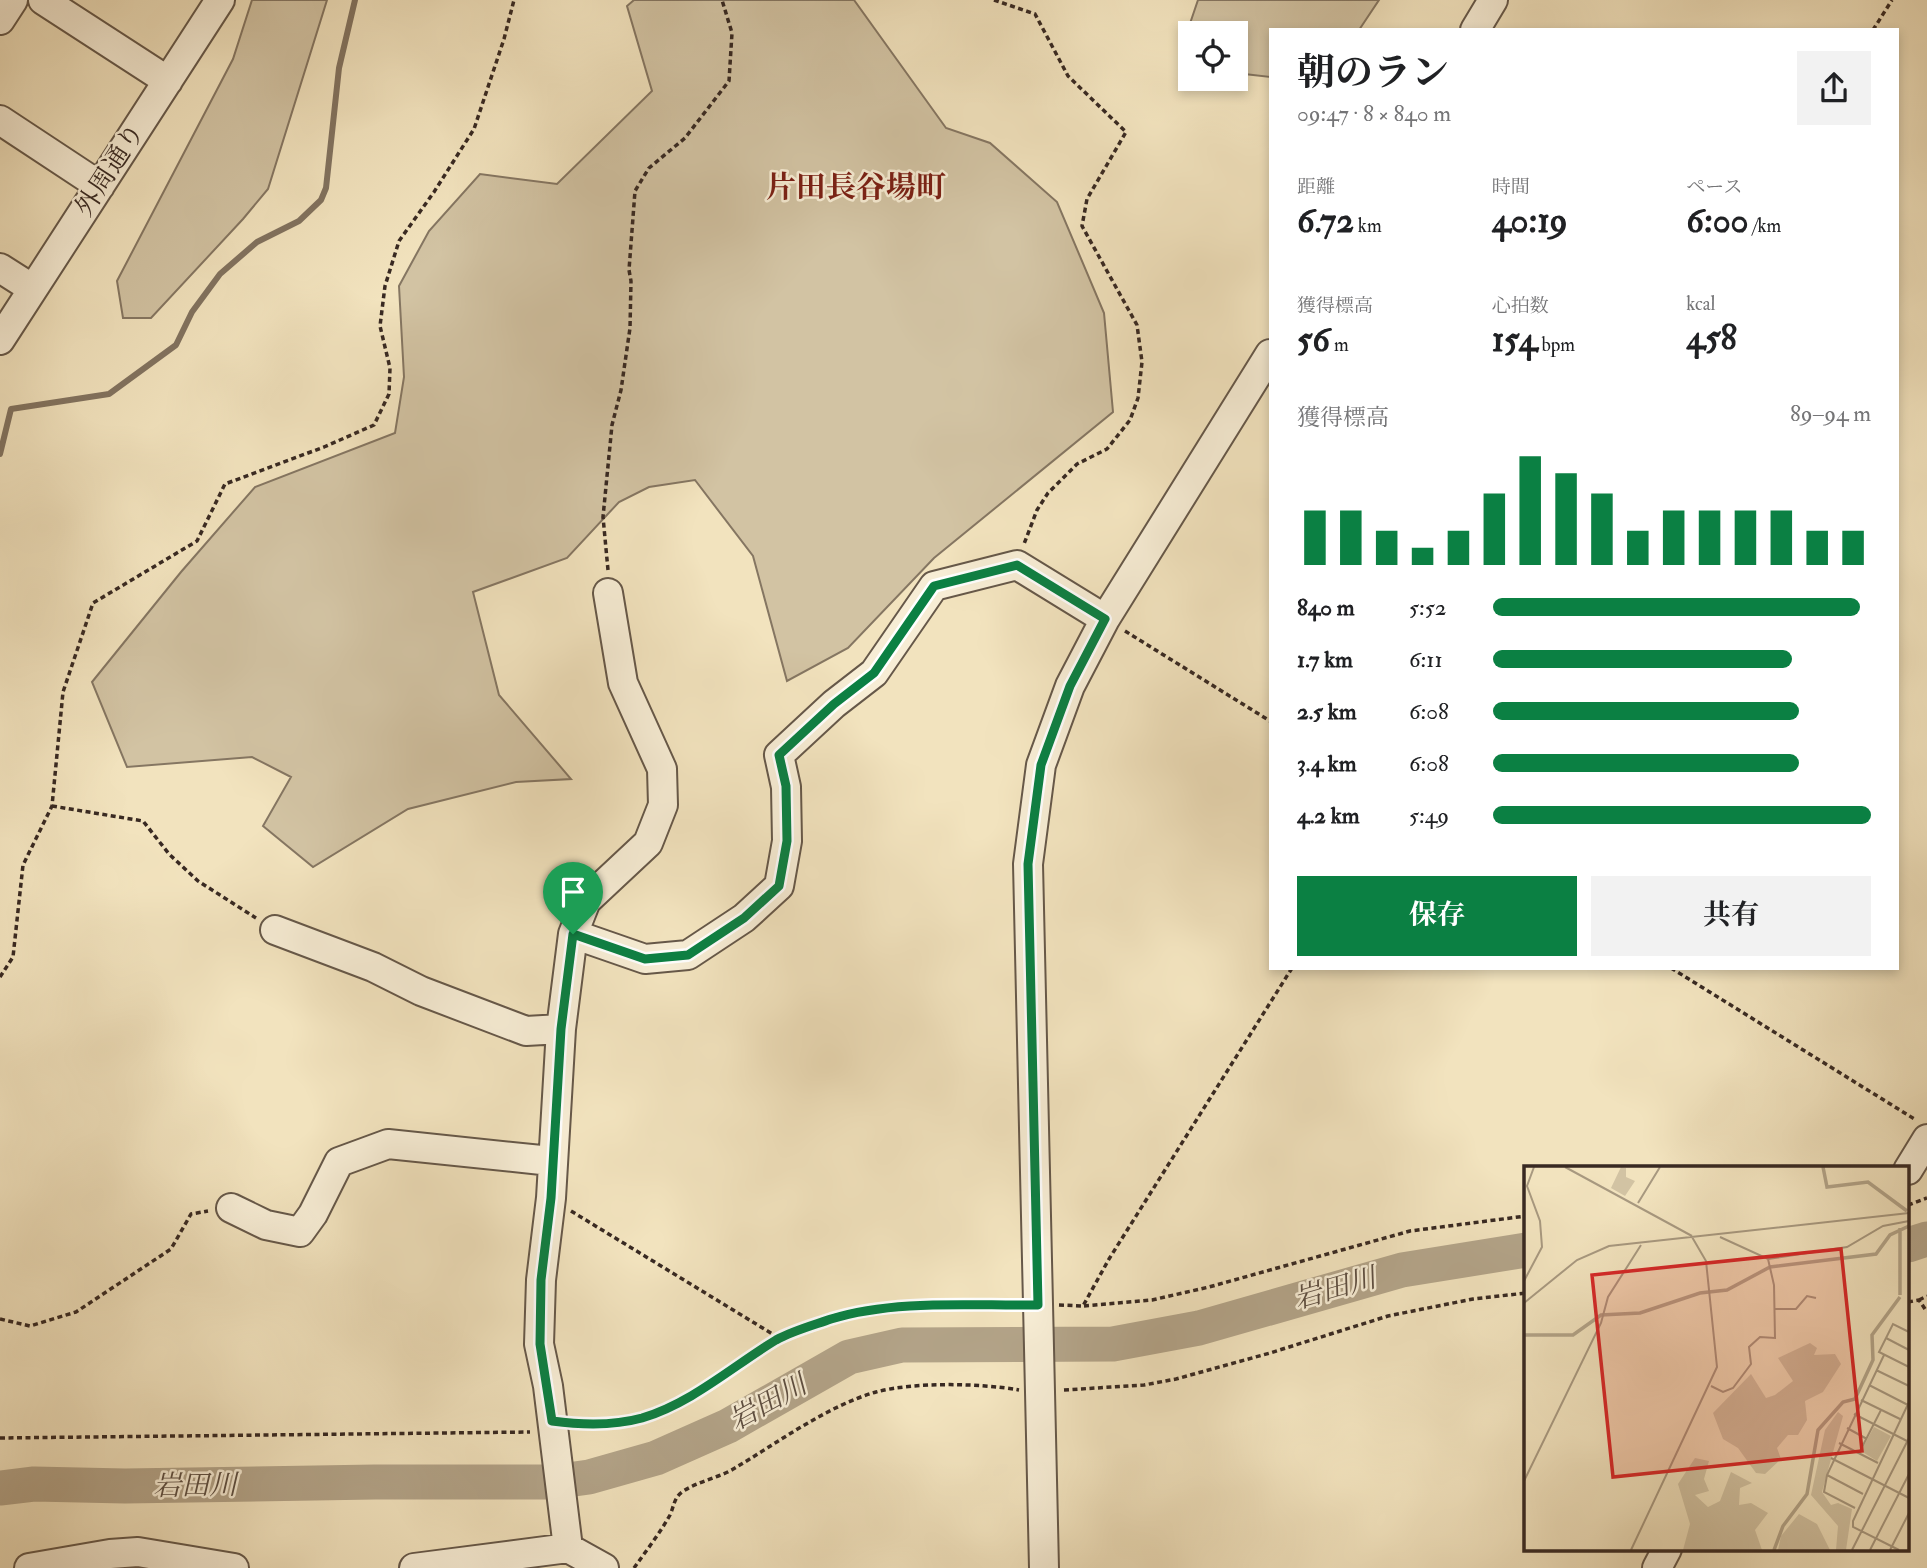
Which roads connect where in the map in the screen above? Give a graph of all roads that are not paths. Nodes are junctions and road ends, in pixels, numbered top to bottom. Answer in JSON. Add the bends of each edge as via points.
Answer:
{"nodes":[{"id":1,"x":13,"y":0,"type":"edge"},
{"id":2,"x":43,"y":0,"type":"edge"},
{"id":3,"x":220,"y":0,"type":"edge"},
{"id":4,"x":1493,"y":0,"type":"edge"},
{"id":5,"x":0,"y":20,"type":"edge"},
{"id":6,"x":1476,"y":28,"type":"edge"},
{"id":7,"x":168,"y":80,"type":"junction"},
{"id":8,"x":0,"y":120,"type":"edge"},
{"id":9,"x":100,"y":186,"type":"junction"},
{"id":10,"x":0,"y":268,"type":"edge"},
{"id":11,"x":33,"y":289,"type":"junction"},
{"id":12,"x":0,"y":340,"type":"edge"},
{"id":13,"x":1269,"y":356,"type":"edge"},
{"id":14,"x":608,"y":593,"type":"road end"},
{"id":15,"x":1105,"y":619,"type":"junction"},
{"id":16,"x":275,"y":930,"type":"road end"},
{"id":17,"x":573,"y":934,"type":"junction"},
{"id":18,"x":561,"y":1029,"type":"junction"},
{"id":19,"x":1927,"y":1139,"type":"edge"},
{"id":20,"x":551,"y":1161,"type":"junction"},
{"id":21,"x":1910,"y":1167,"type":"edge"},
{"id":22,"x":231,"y":1209,"type":"road end"},
{"id":23,"x":568,"y":1548,"type":"junction"},
{"id":24,"x":1666,"y":1550,"type":"edge"},
{"id":25,"x":29,"y":1568,"type":"edge"},
{"id":26,"x":234,"y":1568,"type":"edge"},
{"id":27,"x":414,"y":1568,"type":"edge"},
{"id":28,"x":604,"y":1568,"type":"edge"},
{"id":29,"x":1044,"y":1568,"type":"edge"},
{"id":30,"x":1657,"y":1568,"type":"edge"}],
"edges":[{"from":1,"to":5,"type":"street"},
{"from":2,"to":7,"type":"street"},
{"from":3,"to":7,"type":"street","name":"外周通り"},
{"from":4,"to":6,"type":"street"},
{"from":7,"to":9,"type":"street","name":"外周通り"},
{"from":8,"to":9,"type":"street"},
{"from":9,"to":11,"type":"street","name":"外周通り"},
{"from":10,"to":11,"type":"street"},
{"from":11,"to":12,"type":"street","name":"外周通り"},
{"from":13,"to":15,"type":"street"},
{"from":14,"to":17,"type":"street","via":[[623,683],[662,769],[663,805],[648,843],[586,901]]},
{"from":15,"to":17,"type":"street","via":[[1017,565],[934,586],[874,673],[779,755],[786,786],[787,841],[779,886],[744,918],[688,955],[645,959]]},
{"from":15,"to":29,"type":"street","via":[[1070,686],[1041,765],[1028,864]]},
{"from":16,"to":18,"type":"street","via":[[526,1031]]},
{"from":17,"to":18,"type":"street"},
{"from":18,"to":20,"type":"street"},
{"from":19,"to":21,"type":"street"},
{"from":20,"to":22,"type":"street","via":[[388,1144],[339,1162],[300,1232],[266,1225]]},
{"from":20,"to":23,"type":"street","via":[[540,1344],[547,1426]]},
{"from":23,"to":27,"type":"street"},
{"from":23,"to":28,"type":"street"},
{"from":24,"to":30,"type":"street"},
{"from":25,"to":26,"type":"street","via":[[138,1552]]}]}
